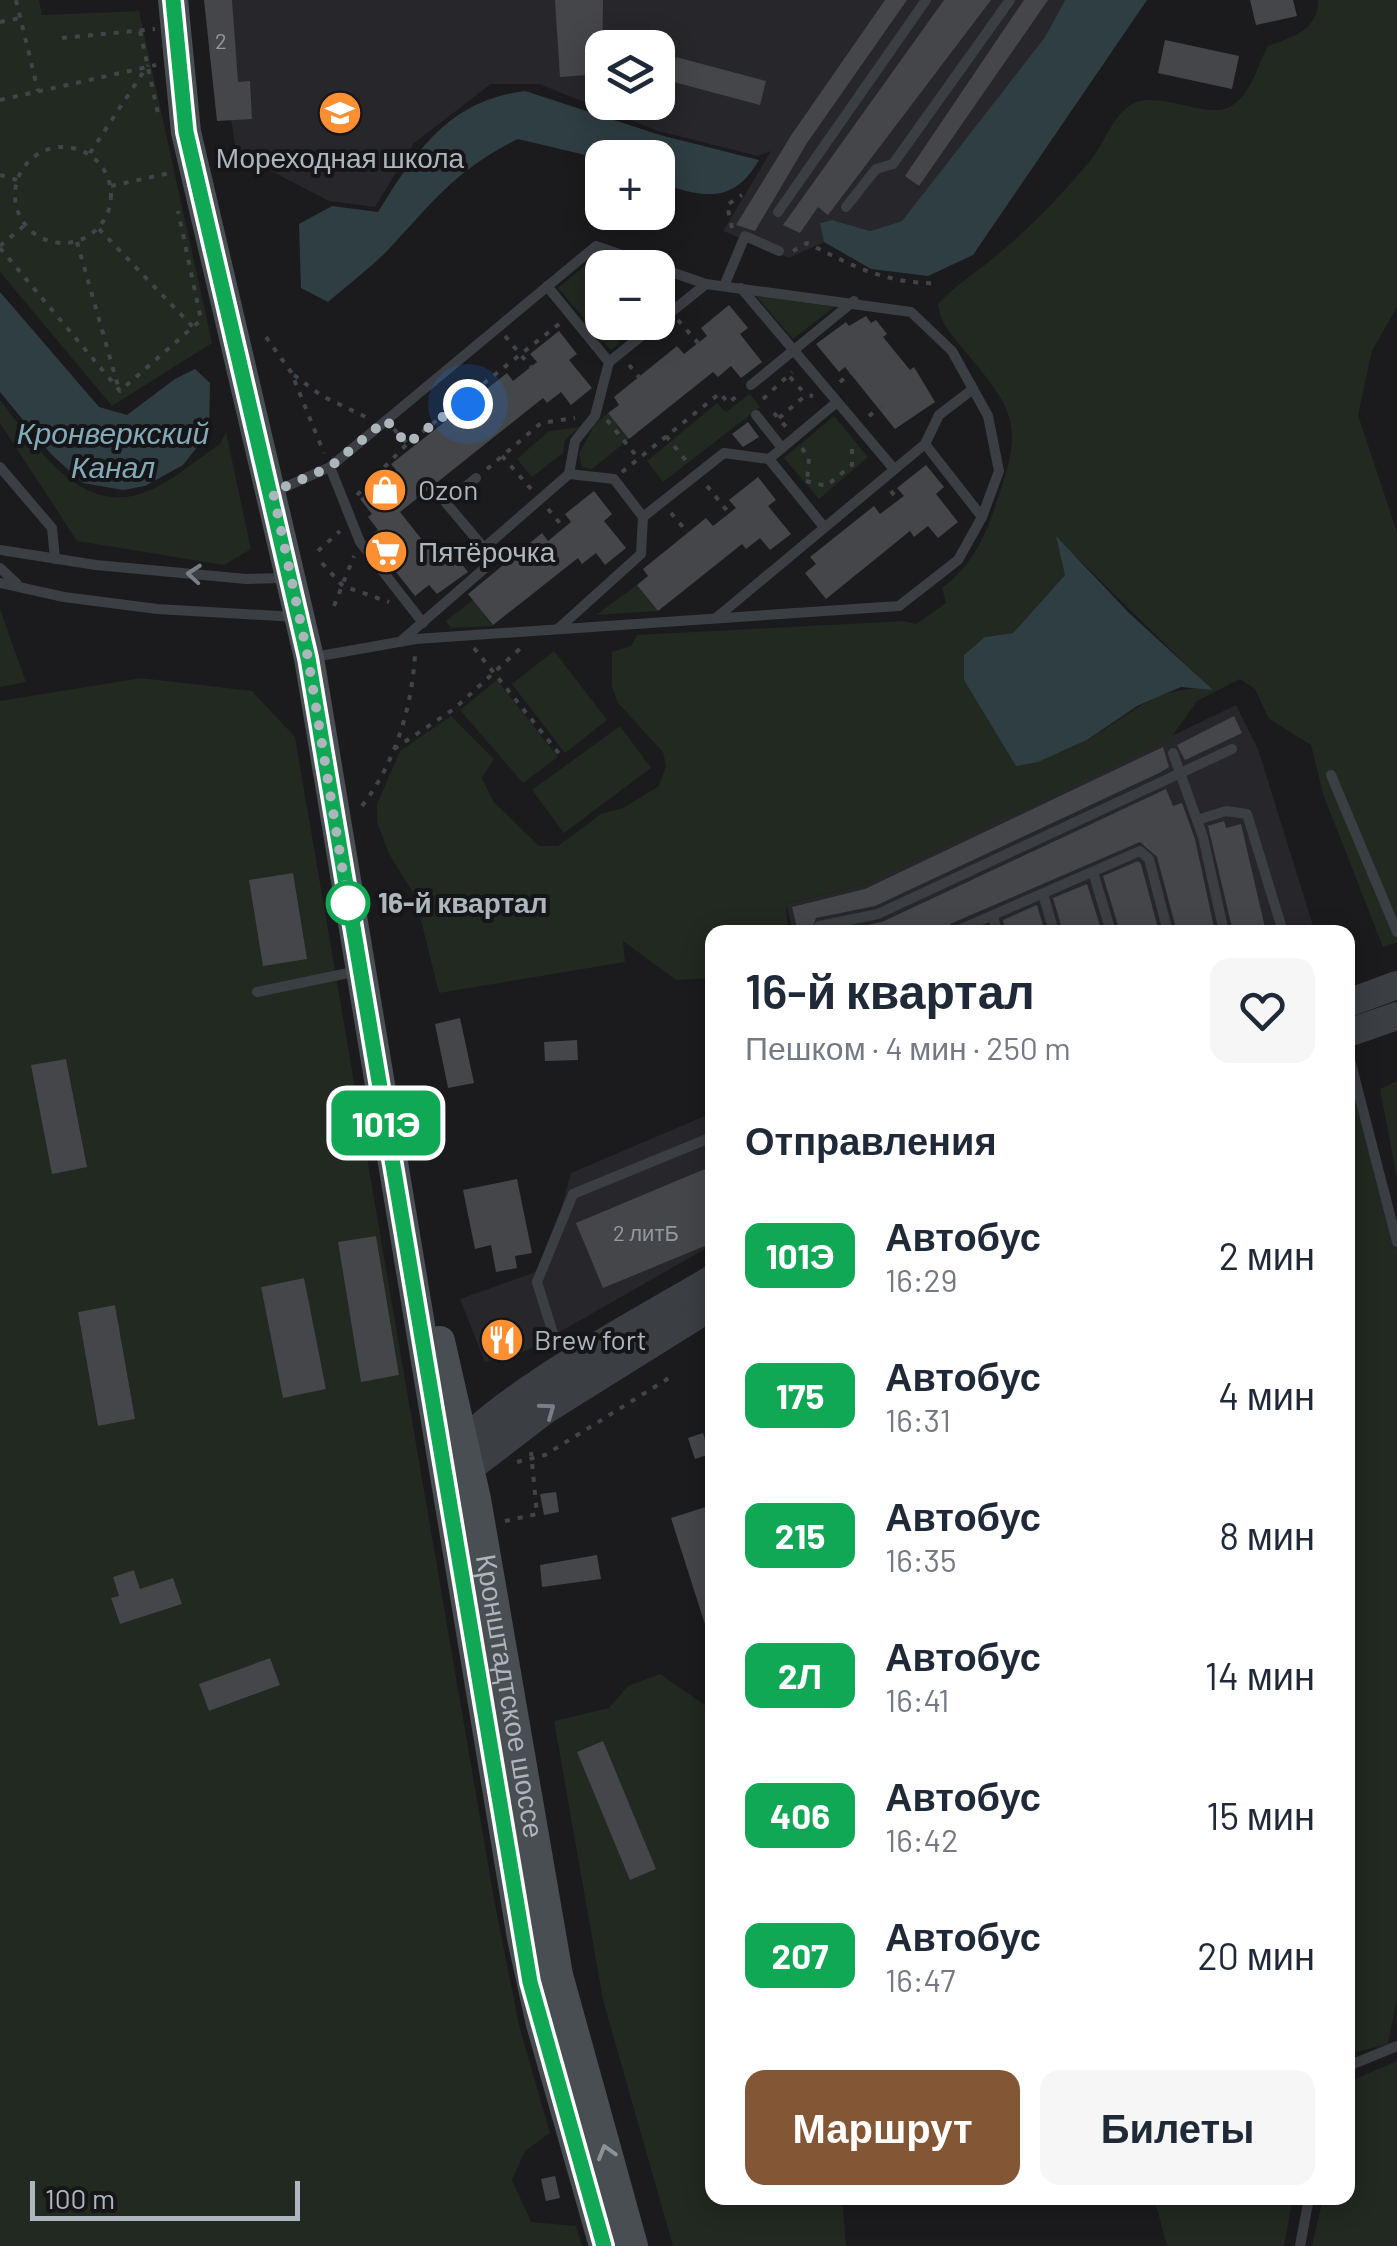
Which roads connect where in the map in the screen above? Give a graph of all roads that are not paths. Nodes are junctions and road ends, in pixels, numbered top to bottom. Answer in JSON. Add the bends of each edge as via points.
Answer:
{"nodes":[{"id":1,"x":926,"y":0,"type":"edge"},
{"id":2,"x":1010,"y":0,"type":"edge"},
{"id":3,"x":174,"y":14,"type":"edge"},
{"id":4,"x":846,"y":207,"type":"dead end"},
{"id":5,"x":778,"y":212,"type":"dead end"},
{"id":6,"x":779,"y":251,"type":"road end"},
{"id":7,"x":706,"y":284,"type":"junction"},
{"id":8,"x":547,"y":286,"type":"junction"},
{"id":9,"x":724,"y":286,"type":"junction"},
{"id":10,"x":742,"y":288,"type":"junction"},
{"id":11,"x":854,"y":301,"type":"junction"},
{"id":12,"x":796,"y":353,"type":"junction"},
{"id":13,"x":609,"y":362,"type":"junction"},
{"id":14,"x":752,"y":385,"type":"road end"},
{"id":15,"x":973,"y":389,"type":"junction"},
{"id":16,"x":835,"y":399,"type":"junction"},
{"id":17,"x":756,"y":415,"type":"dead end"},
{"id":18,"x":925,"y":444,"type":"junction"},
{"id":19,"x":782,"y":448,"type":"junction"},
{"id":20,"x":769,"y":459,"type":"junction"},
{"id":21,"x":0,"y":466,"type":"edge"},
{"id":22,"x":330,"y":467,"type":"junction"},
{"id":23,"x":894,"y":469,"type":"junction"},
{"id":24,"x":569,"y":474,"type":"junction"},
{"id":25,"x":476,"y":478,"type":"road end"},
{"id":26,"x":273,"y":492,"type":"junction"},
{"id":27,"x":644,"y":516,"type":"junction"},
{"id":28,"x":982,"y":516,"type":"junction"},
{"id":29,"x":824,"y":526,"type":"junction"},
{"id":30,"x":484,"y":548,"type":"junction"},
{"id":31,"x":0,"y":550,"type":"edge"},
{"id":32,"x":56,"y":559,"type":"junction"},
{"id":33,"x":0,"y":568,"type":"edge"},
{"id":34,"x":291,"y":577,"type":"junction"},
{"id":35,"x":0,"y":582,"type":"edge"},
{"id":36,"x":18,"y":584,"type":"junction"},
{"id":37,"x":300,"y":617,"type":"junction"},
{"id":38,"x":715,"y":619,"type":"junction"},
{"id":39,"x":423,"y":624,"type":"junction"},
{"id":40,"x":558,"y":628,"type":"junction"},
{"id":41,"x":400,"y":642,"type":"junction"},
{"id":42,"x":308,"y":658,"type":"junction"},
{"id":43,"x":1232,"y":749,"type":"dead end"},
{"id":44,"x":1173,"y":753,"type":"dead end"},
{"id":45,"x":1181,"y":772,"type":"junction"},
{"id":46,"x":1331,"y":775,"type":"dead end"},
{"id":47,"x":1198,"y":820,"type":"junction"},
{"id":48,"x":1093,"y":872,"type":"junction"},
{"id":49,"x":1043,"y":894,"type":"junction"},
{"id":50,"x":993,"y":916,"type":"junction"},
{"id":51,"x":823,"y":925,"type":"edge"},
{"id":52,"x":971,"y":925,"type":"edge"},
{"id":53,"x":995,"y":925,"type":"edge"},
{"id":54,"x":1052,"y":925,"type":"edge"},
{"id":55,"x":1108,"y":925,"type":"edge"},
{"id":56,"x":1166,"y":925,"type":"edge"},
{"id":57,"x":1222,"y":925,"type":"edge"},
{"id":58,"x":1280,"y":925,"type":"edge"},
{"id":59,"x":1397,"y":932,"type":"edge"},
{"id":60,"x":360,"y":970,"type":"junction"},
{"id":61,"x":1397,"y":985,"type":"edge"},
{"id":62,"x":257,"y":992,"type":"dead end"},
{"id":63,"x":1355,"y":1000,"type":"edge"},
{"id":64,"x":1397,"y":1016,"type":"edge"},
{"id":65,"x":1355,"y":1031,"type":"edge"},
{"id":66,"x":1355,"y":1079,"type":"edge"},
{"id":67,"x":705,"y":1139,"type":"edge"},
{"id":68,"x":390,"y":1144,"type":"junction"},
{"id":69,"x":1397,"y":1242,"type":"edge"},
{"id":70,"x":705,"y":1283,"type":"edge"},
{"id":71,"x":705,"y":1310,"type":"edge"},
{"id":72,"x":556,"y":1343,"type":"dead end"},
{"id":73,"x":448,"y":1377,"type":"junction"},
{"id":74,"x":516,"y":1400,"type":"junction"},
{"id":75,"x":459,"y":1459,"type":"junction"},
{"id":76,"x":1397,"y":2046,"type":"edge"},
{"id":77,"x":1355,"y":2063,"type":"edge"},
{"id":78,"x":1308,"y":2205,"type":"edge"},
{"id":79,"x":604,"y":2246,"type":"edge"},
{"id":80,"x":633,"y":2246,"type":"edge"},
{"id":81,"x":1300,"y":2246,"type":"edge"}],
"edges":[{"from":1,"to":5,"type":"lane"},
{"from":2,"to":4,"type":"lane","via":[[893,164],[876,170]]},
{"from":3,"to":26,"type":"main road","name":"Кронштадтское шоссе","via":[[198,186]]},
{"from":6,"to":9,"type":"lane","via":[[745,236]]},
{"from":7,"to":8,"type":"lane","via":[[596,246]]},
{"from":7,"to":9,"type":"lane"},
{"from":7,"to":13,"type":"lane"},
{"from":8,"to":13,"type":"lane"},
{"from":8,"to":22,"type":"lane"},
{"from":9,"to":10,"type":"lane"},
{"from":10,"to":11,"type":"lane"},
{"from":10,"to":12,"type":"lane"},
{"from":11,"to":12,"type":"lane"},
{"from":11,"to":15,"type":"lane","via":[[910,312],[952,351]]},
{"from":12,"to":14,"type":"lane"},
{"from":12,"to":16,"type":"lane"},
{"from":13,"to":24,"type":"lane","via":[[596,412],[575,441]]},
{"from":15,"to":18,"type":"lane","via":[[939,415]]},
{"from":15,"to":28,"type":"lane","via":[[988,416],[999,471]]},
{"from":16,"to":19,"type":"lane"},
{"from":16,"to":23,"type":"lane"},
{"from":17,"to":19,"type":"lane"},
{"from":18,"to":23,"type":"lane"},
{"from":18,"to":28,"type":"lane"},
{"from":19,"to":20,"type":"lane"},
{"from":20,"to":27,"type":"lane","via":[[724,453]]},
{"from":20,"to":29,"type":"lane"},
{"from":21,"to":32,"type":"lane","via":[[52,528]]},
{"from":22,"to":26,"type":"lane"},
{"from":22,"to":39,"type":"lane","via":[[360,542]]},
{"from":23,"to":29,"type":"lane"},
{"from":24,"to":27,"type":"lane","via":[[614,480]]},
{"from":24,"to":30,"type":"lane"},
{"from":25,"to":30,"type":"lane","via":[[446,503]]},
{"from":26,"to":34,"type":"main road","name":"Кронштадтское шоссе"},
{"from":27,"to":40,"type":"lane","via":[[641,554]]},
{"from":28,"to":38,"type":"lane","via":[[958,560],[899,606]]},
{"from":29,"to":38,"type":"lane"},
{"from":30,"to":39,"type":"lane","via":[[485,568]]},
{"from":31,"to":32,"type":"lane"},
{"from":34,"to":32,"type":"lane","one_way":true,"via":[[246,579]]},
{"from":33,"to":36,"type":"lane"},
{"from":34,"to":37,"type":"main road","name":"Кронштадтское шоссе"},
{"from":35,"to":36,"type":"lane"},
{"from":36,"to":37,"type":"lane","via":[[157,609]]},
{"from":37,"to":42,"type":"main road","name":"Кронштадтское шоссе"},
{"from":38,"to":40,"type":"lane"},
{"from":39,"to":41,"type":"lane"},
{"from":40,"to":41,"type":"lane"},
{"from":41,"to":42,"type":"lane"},
{"from":42,"to":60,"type":"main road","name":"Кронштадтское шоссе"},
{"from":43,"to":45,"type":"lane"},
{"from":44,"to":45,"type":"lane"},
{"from":45,"to":47,"type":"lane"},
{"from":45,"to":51,"type":"lane","via":[[878,914]]},
{"from":46,"to":59,"type":"lane"},
{"from":47,"to":57,"type":"lane"},
{"from":47,"to":58,"type":"lane","via":[[1247,814]]},
{"from":48,"to":49,"type":"lane"},
{"from":48,"to":55,"type":"lane"},
{"from":48,"to":56,"type":"lane","via":[[1140,851],[1149,859]]},
{"from":49,"to":50,"type":"lane"},
{"from":49,"to":54,"type":"lane"},
{"from":50,"to":52,"type":"lane"},
{"from":50,"to":53,"type":"lane"},
{"from":60,"to":62,"type":"lane"},
{"from":60,"to":68,"type":"main road","name":"Кронштадтское шоссе"},
{"from":61,"to":63,"type":"street"},
{"from":64,"to":65,"type":"street"},
{"from":66,"to":69,"type":"lane"},
{"from":67,"to":72,"type":"lane","via":[[573,1194],[537,1282]]},
{"from":68,"to":73,"type":"main road","name":"Кронштадтское шоссе"},
{"from":68,"to":75,"type":"main road","name":"Кронштадтское шоссе"},
{"from":70,"to":74,"type":"street"},
{"from":75,"to":71,"type":"street","one_way":true},
{"from":73,"to":74,"type":"street","via":[[475,1402]]},
{"from":73,"to":75,"type":"main road","name":"Кронштадтское шоссе"},
{"from":74,"to":75,"type":"street"},
{"from":75,"to":79,"type":"main road","name":"Кронштадтское шоссе","via":[[530,1982]]},
{"from":80,"to":75,"type":"main road","name":"Кронштадтское шоссе","one_way":true,"via":[[558,1975]]},
{"from":76,"to":77,"type":"lane"},
{"from":78,"to":81,"type":"lane"}]}
